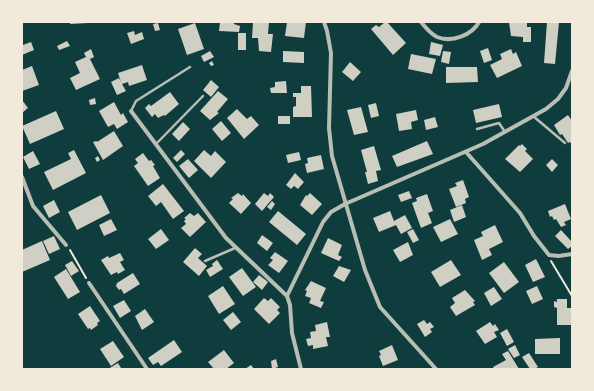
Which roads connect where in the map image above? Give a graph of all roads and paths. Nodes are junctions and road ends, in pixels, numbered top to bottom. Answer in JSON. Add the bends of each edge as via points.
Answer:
{"nodes":[{"id":1,"x":324,"y":22,"type":"edge"},
{"id":2,"x":420,"y":22,"type":"edge"},
{"id":3,"x":479,"y":22,"type":"edge"},
{"id":4,"x":190,"y":67,"type":"dead end"},
{"id":5,"x":572,"y":71,"type":"edge"},
{"id":6,"x":203,"y":96,"type":"dead end"},
{"id":7,"x":131,"y":111,"type":"joint"},
{"id":8,"x":533,"y":116,"type":"junction"},
{"id":9,"x":477,"y":128,"type":"dead end"},
{"id":10,"x":505,"y":132,"type":"junction"},
{"id":11,"x":565,"y":143,"type":"dead end"},
{"id":12,"x":156,"y":144,"type":"junction"},
{"id":13,"x":466,"y":152,"type":"junction"},
{"id":14,"x":22,"y":177,"type":"edge"},
{"id":15,"x":345,"y":204,"type":"junction"},
{"id":16,"x":66,"y":245,"type":"joint"},
{"id":17,"x":235,"y":248,"type":"junction"},
{"id":18,"x":572,"y":254,"type":"edge"},
{"id":19,"x":549,"y":255,"type":"junction"},
{"id":20,"x":205,"y":261,"type":"dead end"},
{"id":21,"x":89,"y":283,"type":"joint"},
{"id":22,"x":287,"y":296,"type":"junction"},
{"id":23,"x":572,"y":296,"type":"edge"},
{"id":24,"x":147,"y":369,"type":"edge"},
{"id":25,"x":301,"y":369,"type":"edge"},
{"id":26,"x":436,"y":369,"type":"edge"}],
"edges":[{"from":1,"to":15,"type":"street","via":[[331,53],[329,128],[332,156]]},
{"from":2,"to":3,"type":"street","via":[[438,37],[453,38],[466,36]]},
{"from":4,"to":7,"type":"lane","via":[[136,101]]},
{"from":5,"to":8,"type":"street","via":[[566,88],[558,99]]},
{"from":6,"to":12,"type":"lane"},
{"from":7,"to":12,"type":"street"},
{"from":8,"to":10,"type":"street"},
{"from":8,"to":11,"type":"lane"},
{"from":9,"to":10,"type":"lane","via":[[499,123]]},
{"from":10,"to":13,"type":"street"},
{"from":12,"to":17,"type":"street"},
{"from":13,"to":15,"type":"street"},
{"from":13,"to":19,"type":"street","via":[[520,213]]},
{"from":14,"to":16,"type":"street","via":[[32,206]]},
{"from":15,"to":22,"type":"street","via":[[331,212],[323,222]]},
{"from":15,"to":26,"type":"street","via":[[365,270],[380,307]]},
{"from":16,"to":21,"type":"path"},
{"from":17,"to":20,"type":"lane"},
{"from":17,"to":22,"type":"street"},
{"from":18,"to":19,"type":"street"},
{"from":19,"to":23,"type":"path","via":[[553,267]]},
{"from":21,"to":24,"type":"street"},
{"from":22,"to":25,"type":"street","via":[[292,333]]}]}
